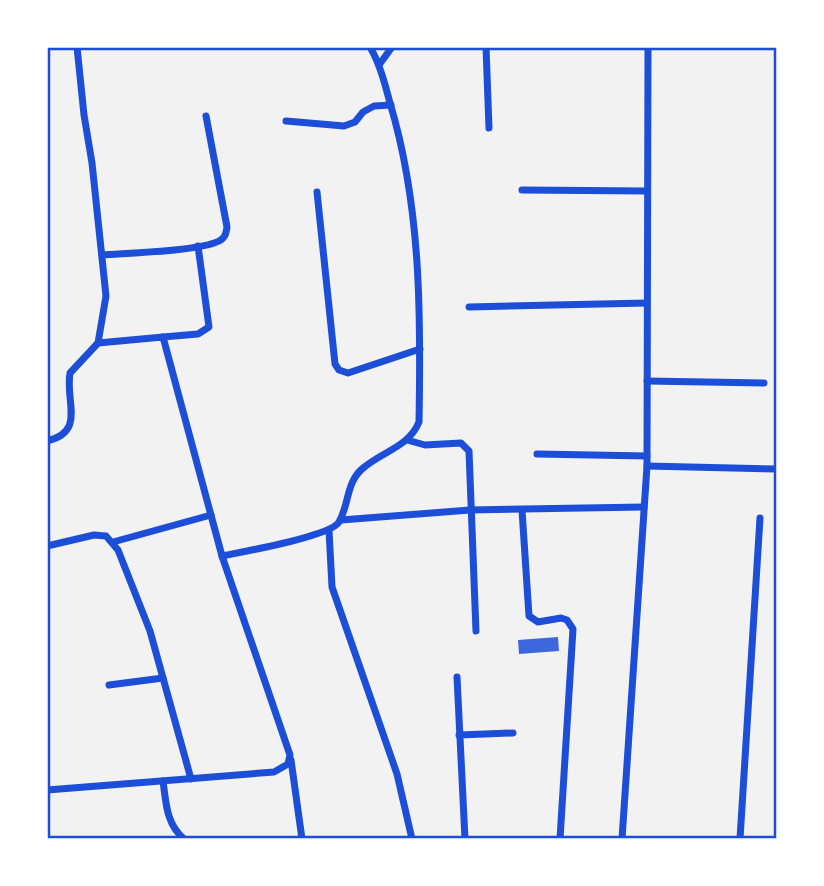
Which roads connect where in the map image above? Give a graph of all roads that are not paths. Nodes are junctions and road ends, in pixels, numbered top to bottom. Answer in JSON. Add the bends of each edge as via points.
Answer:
{"nodes":[{"id":1,"x":77,"y":47,"type":"edge"},
{"id":2,"x":370,"y":47,"type":"edge"},
{"id":3,"x":392,"y":47,"type":"edge"},
{"id":4,"x":486,"y":47,"type":"edge"},
{"id":5,"x":648,"y":47,"type":"edge"},
{"id":6,"x":379,"y":65,"type":"junction"},
{"id":7,"x":391,"y":105,"type":"junction"},
{"id":8,"x":206,"y":116,"type":"dead end"},
{"id":9,"x":286,"y":121,"type":"dead end"},
{"id":10,"x":489,"y":128,"type":"dead end"},
{"id":11,"x":522,"y":190,"type":"dead end"},
{"id":12,"x":648,"y":191,"type":"junction"},
{"id":13,"x":317,"y":192,"type":"dead end"},
{"id":14,"x":198,"y":246,"type":"junction"},
{"id":15,"x":102,"y":255,"type":"junction"},
{"id":16,"x":647,"y":303,"type":"junction"},
{"id":17,"x":470,"y":307,"type":"dead end"},
{"id":18,"x":163,"y":337,"type":"junction"},
{"id":19,"x":98,"y":343,"type":"junction"},
{"id":20,"x":420,"y":349,"type":"junction"},
{"id":21,"x":647,"y":381,"type":"junction"},
{"id":22,"x":764,"y":383,"type":"dead end"},
{"id":23,"x":407,"y":440,"type":"junction"},
{"id":24,"x":47,"y":441,"type":"edge"},
{"id":25,"x":537,"y":454,"type":"dead end"},
{"id":26,"x":647,"y":456,"type":"junction"},
{"id":27,"x":647,"y":466,"type":"junction"},
{"id":28,"x":777,"y":469,"type":"edge"},
{"id":29,"x":644,"y":507,"type":"junction"},
{"id":30,"x":470,"y":510,"type":"junction"},
{"id":31,"x":522,"y":510,"type":"junction"},
{"id":32,"x":211,"y":515,"type":"junction"},
{"id":33,"x":760,"y":518,"type":"dead end"},
{"id":34,"x":341,"y":520,"type":"junction"},
{"id":35,"x":329,"y":530,"type":"junction"},
{"id":36,"x":113,"y":542,"type":"junction"},
{"id":37,"x":47,"y":545,"type":"edge"},
{"id":38,"x":222,"y":556,"type":"junction"},
{"id":39,"x":476,"y":632,"type":"dead end"},
{"id":40,"x":457,"y":677,"type":"dead end"},
{"id":41,"x":163,"y":678,"type":"junction"},
{"id":42,"x":109,"y":685,"type":"dead end"},
{"id":43,"x":513,"y":733,"type":"dead end"},
{"id":44,"x":460,"y":735,"type":"junction"},
{"id":45,"x":290,"y":755,"type":"junction"},
{"id":46,"x":191,"y":779,"type":"junction"},
{"id":47,"x":163,"y":781,"type":"junction"},
{"id":48,"x":47,"y":790,"type":"edge"},
{"id":49,"x":184,"y":839,"type":"edge"},
{"id":50,"x":302,"y":839,"type":"edge"},
{"id":51,"x":412,"y":839,"type":"edge"},
{"id":52,"x":465,"y":839,"type":"edge"},
{"id":53,"x":560,"y":839,"type":"edge"},
{"id":54,"x":622,"y":839,"type":"edge"},
{"id":55,"x":740,"y":839,"type":"edge"}],
"edges":[{"from":1,"to":15,"type":"street"},
{"from":2,"to":6,"type":"street"},
{"from":3,"to":6,"type":"street"},
{"from":4,"to":10,"type":"street"},
{"from":5,"to":12,"type":"street"},
{"from":6,"to":7,"type":"street"},
{"from":7,"to":9,"type":"street","via":[[374,106],[344,126]]},
{"from":7,"to":20,"type":"street","via":[[407,168]]},
{"from":8,"to":14,"type":"street","via":[[227,227],[222,240]]},
{"from":11,"to":12,"type":"street"},
{"from":12,"to":16,"type":"street"},
{"from":13,"to":20,"type":"street","via":[[335,365],[348,373]]},
{"from":14,"to":15,"type":"street"},
{"from":14,"to":18,"type":"street","via":[[209,327],[198,334]]},
{"from":15,"to":19,"type":"street","via":[[106,296]]},
{"from":16,"to":17,"type":"street"},
{"from":16,"to":21,"type":"street"},
{"from":18,"to":19,"type":"street"},
{"from":18,"to":32,"type":"street"},
{"from":19,"to":24,"type":"street","via":[[70,373],[71,426],[61,437]]},
{"from":20,"to":23,"type":"street","via":[[419,422]]},
{"from":21,"to":22,"type":"street"},
{"from":21,"to":26,"type":"street"},
{"from":23,"to":30,"type":"street","via":[[466,446]]},
{"from":23,"to":34,"type":"street","via":[[362,469],[349,488]]},
{"from":25,"to":26,"type":"street"},
{"from":26,"to":27,"type":"street"},
{"from":27,"to":28,"type":"street"},
{"from":27,"to":29,"type":"street"},
{"from":29,"to":31,"type":"street"},
{"from":29,"to":54,"type":"street"},
{"from":30,"to":31,"type":"street"},
{"from":30,"to":34,"type":"street"},
{"from":30,"to":39,"type":"street"},
{"from":31,"to":53,"type":"street","via":[[526,609],[538,622],[561,618],[573,629]]},
{"from":32,"to":36,"type":"street"},
{"from":32,"to":38,"type":"street"},
{"from":33,"to":55,"type":"street"},
{"from":34,"to":35,"type":"street"},
{"from":35,"to":38,"type":"street"},
{"from":35,"to":51,"type":"street","via":[[334,595],[400,783]]},
{"from":36,"to":37,"type":"street","via":[[94,535]]},
{"from":36,"to":41,"type":"street","via":[[150,631]]},
{"from":38,"to":45,"type":"street"},
{"from":40,"to":44,"type":"street"},
{"from":41,"to":42,"type":"street"},
{"from":41,"to":46,"type":"street"},
{"from":43,"to":44,"type":"street"},
{"from":44,"to":52,"type":"street"},
{"from":45,"to":46,"type":"street","via":[[288,764],[274,772]]},
{"from":45,"to":50,"type":"street"},
{"from":46,"to":47,"type":"street"},
{"from":47,"to":48,"type":"street"},
{"from":47,"to":49,"type":"street","via":[[170,821]]}]}
